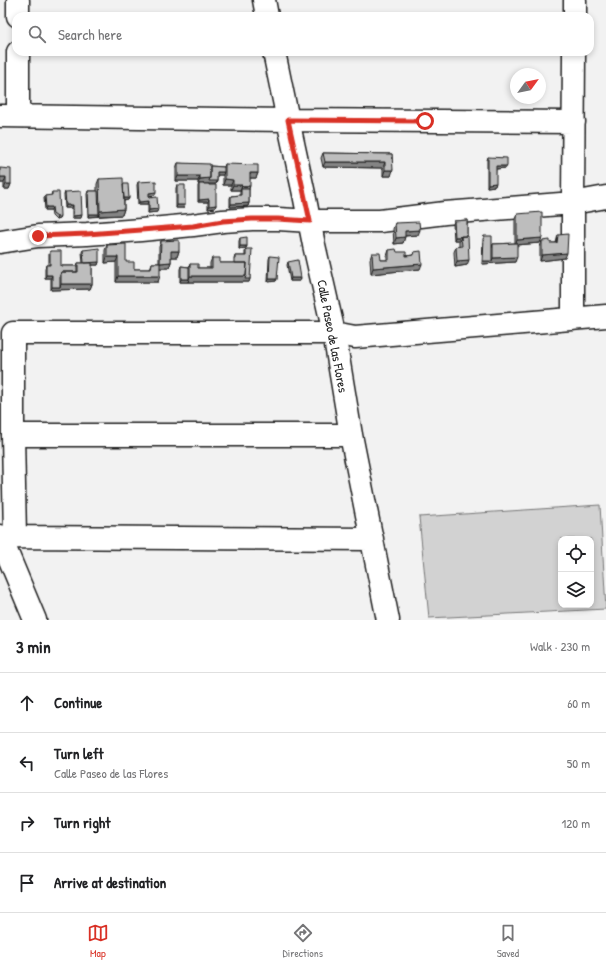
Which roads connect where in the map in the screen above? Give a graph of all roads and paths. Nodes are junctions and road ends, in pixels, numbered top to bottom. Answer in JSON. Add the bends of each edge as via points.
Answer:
{"nodes":[{"id":1,"x":18,"y":0,"type":"edge"},
{"id":2,"x":264,"y":0,"type":"edge"},
{"id":3,"x":575,"y":0,"type":"edge"},
{"id":4,"x":17,"y":12,"type":"edge"},
{"id":5,"x":266,"y":12,"type":"edge"},
{"id":6,"x":575,"y":12,"type":"edge"},
{"id":7,"x":0,"y":17,"type":"edge"},
{"id":8,"x":12,"y":17,"type":"edge"},
{"id":9,"x":17,"y":56,"type":"edge"},
{"id":10,"x":275,"y":56,"type":"edge"},
{"id":11,"x":574,"y":56,"type":"edge"},
{"id":12,"x":9,"y":116,"type":"edge"},
{"id":13,"x":288,"y":120,"type":"junction"},
{"id":14,"x":574,"y":122,"type":"junction"},
{"id":15,"x":606,"y":197,"type":"edge"},
{"id":16,"x":573,"y":203,"type":"junction"},
{"id":17,"x":310,"y":221,"type":"junction"},
{"id":18,"x":0,"y":242,"type":"edge"},
{"id":19,"x":606,"y":316,"type":"edge"},
{"id":20,"x":574,"y":319,"type":"junction"},
{"id":21,"x":334,"y":334,"type":"junction"},
{"id":22,"x":13,"y":434,"type":"junction"},
{"id":23,"x":351,"y":435,"type":"junction"},
{"id":24,"x":5,"y":537,"type":"edge"},
{"id":25,"x":372,"y":539,"type":"junction"},
{"id":26,"x":35,"y":620,"type":"edge"},
{"id":27,"x":388,"y":620,"type":"edge"}],
"edges":[{"from":1,"to":4,"type":"street"},
{"from":2,"to":5,"type":"street"},
{"from":3,"to":6,"type":"street"},
{"from":7,"to":8,"type":"street"},
{"from":9,"to":12,"type":"street"},
{"from":10,"to":13,"type":"street","name":"Calle Paseo de las Flores"},
{"from":11,"to":14,"type":"street"},
{"from":12,"to":13,"type":"street"},
{"from":13,"to":14,"type":"street"},
{"from":13,"to":17,"type":"street","name":"Calle Paseo de las Flores"},
{"from":14,"to":16,"type":"street"},
{"from":15,"to":16,"type":"street"},
{"from":16,"to":17,"type":"street","via":[[380,221]]},
{"from":16,"to":20,"type":"street"},
{"from":17,"to":18,"type":"street","via":[[238,220],[141,230],[38,236]]},
{"from":17,"to":21,"type":"street","name":"Calle Paseo de las Flores"},
{"from":19,"to":20,"type":"street"},
{"from":20,"to":21,"type":"street","via":[[355,336]]},
{"from":21,"to":22,"type":"street","via":[[13,332]]},
{"from":21,"to":23,"type":"street","name":"Calle Paseo de las Flores"},
{"from":22,"to":23,"type":"street"},
{"from":22,"to":24,"type":"street"},
{"from":23,"to":25,"type":"street","name":"Calle Paseo de las Flores"},
{"from":24,"to":25,"type":"street"},
{"from":24,"to":26,"type":"street"},
{"from":25,"to":27,"type":"street","name":"Calle Paseo de las Flores"}]}
